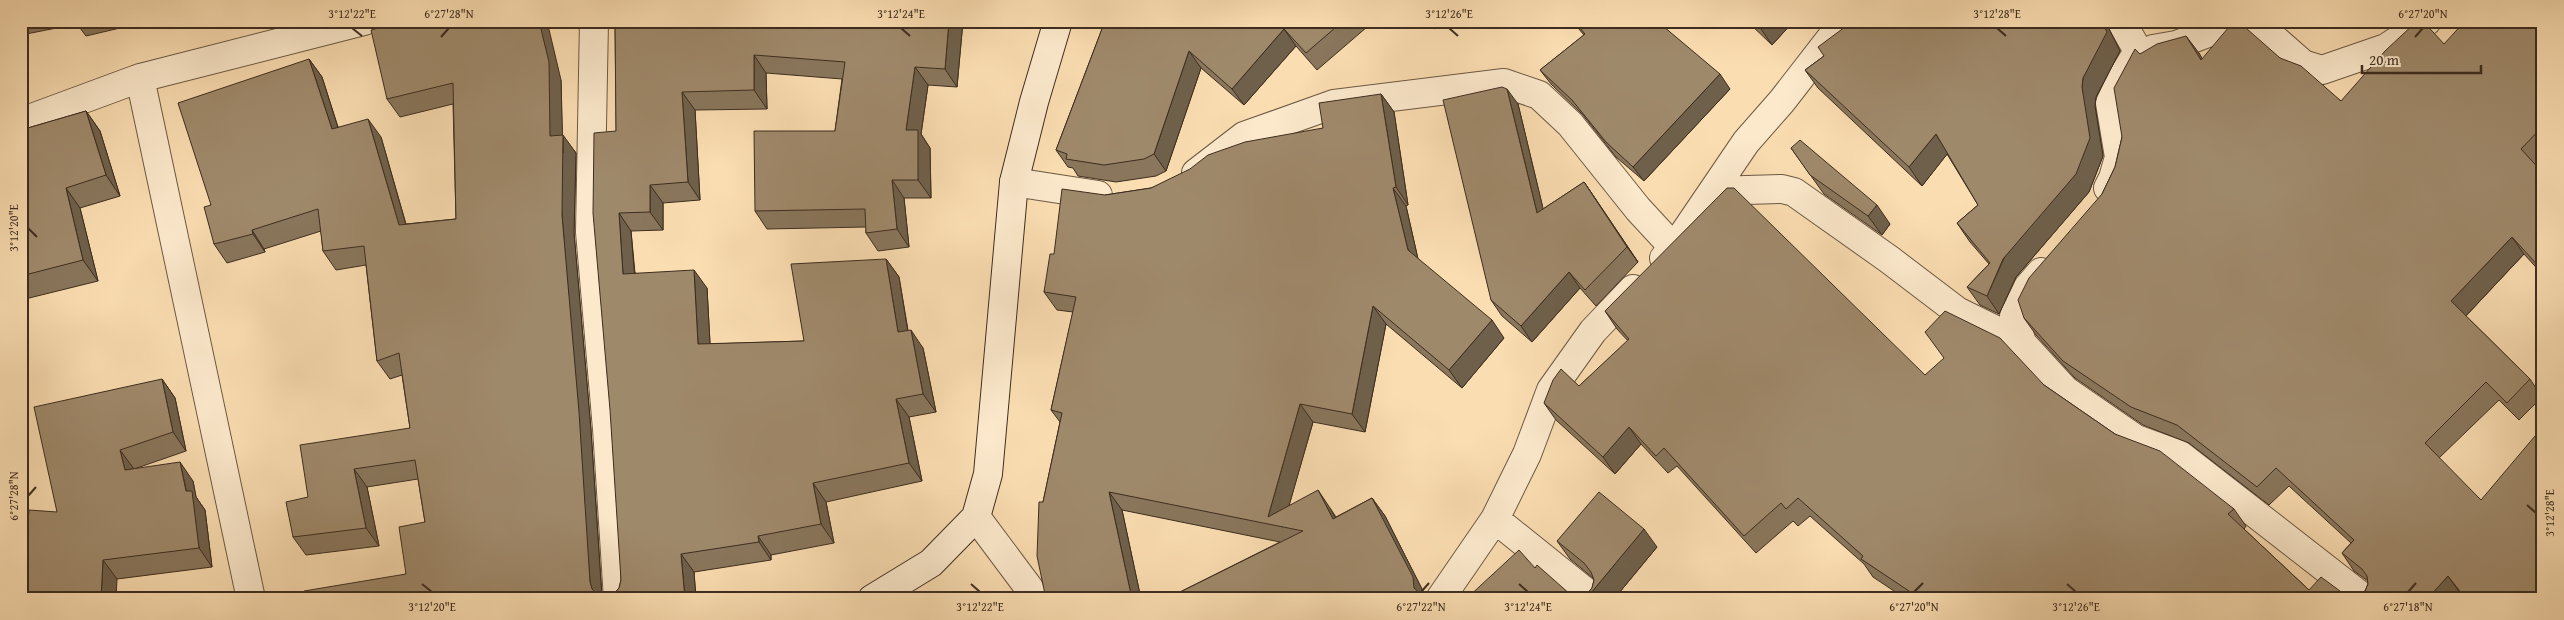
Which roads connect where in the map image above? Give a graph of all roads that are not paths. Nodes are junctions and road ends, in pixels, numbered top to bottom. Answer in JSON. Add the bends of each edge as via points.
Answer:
{"nodes":[{"id":1,"x":364,"y":21,"type":"edge"},
{"id":2,"x":594,"y":21,"type":"edge"},
{"id":3,"x":1058,"y":21,"type":"edge"},
{"id":4,"x":1844,"y":21,"type":"edge"},
{"id":5,"x":2120,"y":21,"type":"edge"},
{"id":6,"x":2240,"y":21,"type":"edge"},
{"id":7,"x":2254,"y":21,"type":"edge"},
{"id":8,"x":2427,"y":21,"type":"edge"},
{"id":9,"x":2138,"y":51,"type":"junction"},
{"id":10,"x":140,"y":78,"type":"junction"},
{"id":11,"x":21,"y":122,"type":"edge"},
{"id":12,"x":1014,"y":182,"type":"junction"},
{"id":13,"x":1170,"y":186,"type":"edge"},
{"id":14,"x":1713,"y":191,"type":"junction"},
{"id":15,"x":1125,"y":197,"type":"edge"},
{"id":16,"x":2095,"y":208,"type":"edge"},
{"id":17,"x":1674,"y":248,"type":"junction"},
{"id":18,"x":2058,"y":252,"type":"edge"},
{"id":19,"x":2022,"y":343,"type":"junction"},
{"id":20,"x":976,"y":517,"type":"junction"},
{"id":21,"x":1495,"y":519,"type":"junction"},
{"id":22,"x":251,"y":599,"type":"edge"},
{"id":23,"x":618,"y":599,"type":"edge"},
{"id":24,"x":872,"y":599,"type":"edge"},
{"id":25,"x":1034,"y":599,"type":"edge"},
{"id":26,"x":1440,"y":599,"type":"edge"},
{"id":27,"x":1590,"y":599,"type":"edge"},
{"id":28,"x":2365,"y":599,"type":"edge"}],
"edges":[{"from":1,"to":10,"type":"street"},
{"from":2,"to":23,"type":"street","via":[[590,232]]},
{"from":3,"to":12,"type":"street"},
{"from":4,"to":14,"type":"street","via":[[1746,142]]},
{"from":5,"to":9,"type":"street"},
{"from":6,"to":9,"type":"street","via":[[2176,45]]},
{"from":7,"to":8,"type":"street","via":[[2303,64],[2322,70],[2386,48]]},
{"from":9,"to":16,"type":"street","via":[[2110,103],[2119,157],[2114,178]]},
{"from":10,"to":11,"type":"street"},
{"from":10,"to":22,"type":"street"},
{"from":12,"to":15,"type":"street"},
{"from":12,"to":20,"type":"street","via":[[988,474]]},
{"from":13,"to":17,"type":"street","via":[[1195,173],[1244,136],[1334,104],[1504,83],[1539,95],[1570,124],[1638,209]]},
{"from":14,"to":17,"type":"street"},
{"from":14,"to":19,"type":"street","via":[[1782,189],[1794,192],[1957,311]]},
{"from":17,"to":21,"type":"street","via":[[1593,331],[1551,390],[1527,454]]},
{"from":18,"to":19,"type":"street","via":[[2028,287],[2014,316]]},
{"from":19,"to":28,"type":"street","via":[[2065,390],[2136,439],[2180,455]]},
{"from":20,"to":24,"type":"street","via":[[931,563]]},
{"from":20,"to":25,"type":"street"},
{"from":21,"to":26,"type":"street"},
{"from":21,"to":27,"type":"street","via":[[1587,593]]}]}
